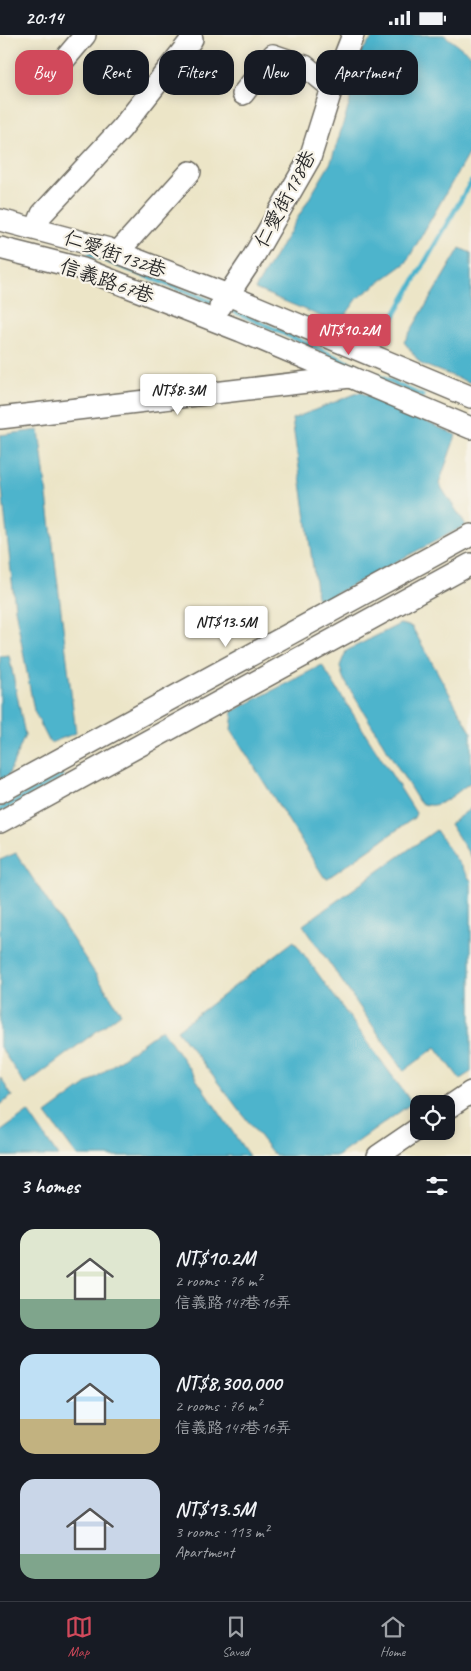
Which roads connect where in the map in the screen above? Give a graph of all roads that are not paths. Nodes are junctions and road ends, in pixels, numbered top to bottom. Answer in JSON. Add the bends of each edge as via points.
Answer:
{"nodes":[{"id":1,"x":84,"y":35,"type":"edge"},
{"id":2,"x":353,"y":35,"type":"edge"},
{"id":3,"x":194,"y":36,"type":"edge"},
{"id":4,"x":72,"y":50,"type":"edge"},
{"id":5,"x":347,"y":50,"type":"edge"},
{"id":6,"x":316,"y":75,"type":"edge"},
{"id":7,"x":243,"y":94,"type":"dead end"},
{"id":8,"x":330,"y":95,"type":"edge"},
{"id":9,"x":190,"y":172,"type":"dead end"},
{"id":10,"x":0,"y":219,"type":"edge"},
{"id":11,"x":36,"y":229,"type":"junction"},
{"id":12,"x":0,"y":248,"type":"edge"},
{"id":13,"x":118,"y":252,"type":"junction"},
{"id":14,"x":219,"y":307,"type":"junction"},
{"id":15,"x":352,"y":377,"type":"junction"},
{"id":16,"x":471,"y":397,"type":"edge"},
{"id":17,"x":0,"y":418,"type":"edge"},
{"id":18,"x":471,"y":428,"type":"edge"},
{"id":19,"x":471,"y":535,"type":"edge"},
{"id":20,"x":471,"y":564,"type":"edge"},
{"id":21,"x":0,"y":792,"type":"edge"},
{"id":22,"x":0,"y":822,"type":"edge"},
{"id":23,"x":471,"y":1092,"type":"edge"},
{"id":24,"x":455,"y":1103,"type":"edge"},
{"id":25,"x":410,"y":1134,"type":"edge"},
{"id":26,"x":378,"y":1156,"type":"edge"}],
"edges":[{"from":1,"to":4,"type":"street"},
{"from":2,"to":5,"type":"street","name":"仁愛街178巷"},
{"from":3,"to":11,"type":"street","via":[[121,129],[42,214]]},
{"from":6,"to":7,"type":"street","via":[[305,66],[273,55]]},
{"from":8,"to":14,"type":"street","name":"仁愛街178巷","via":[[310,159],[252,259]]},
{"from":9,"to":13,"type":"street"},
{"from":10,"to":11,"type":"street","name":"仁愛街132巷"},
{"from":11,"to":13,"type":"street","name":"仁愛街132巷"},
{"from":12,"to":14,"type":"street","name":"信義路67巷"},
{"from":13,"to":14,"type":"street","name":"仁愛街132巷"},
{"from":14,"to":15,"type":"street"},
{"from":14,"to":16,"type":"street"},
{"from":15,"to":17,"type":"street"},
{"from":15,"to":18,"type":"street"},
{"from":19,"to":21,"type":"street"},
{"from":20,"to":22,"type":"street"},
{"from":23,"to":24,"type":"street"},
{"from":25,"to":26,"type":"street"}]}
